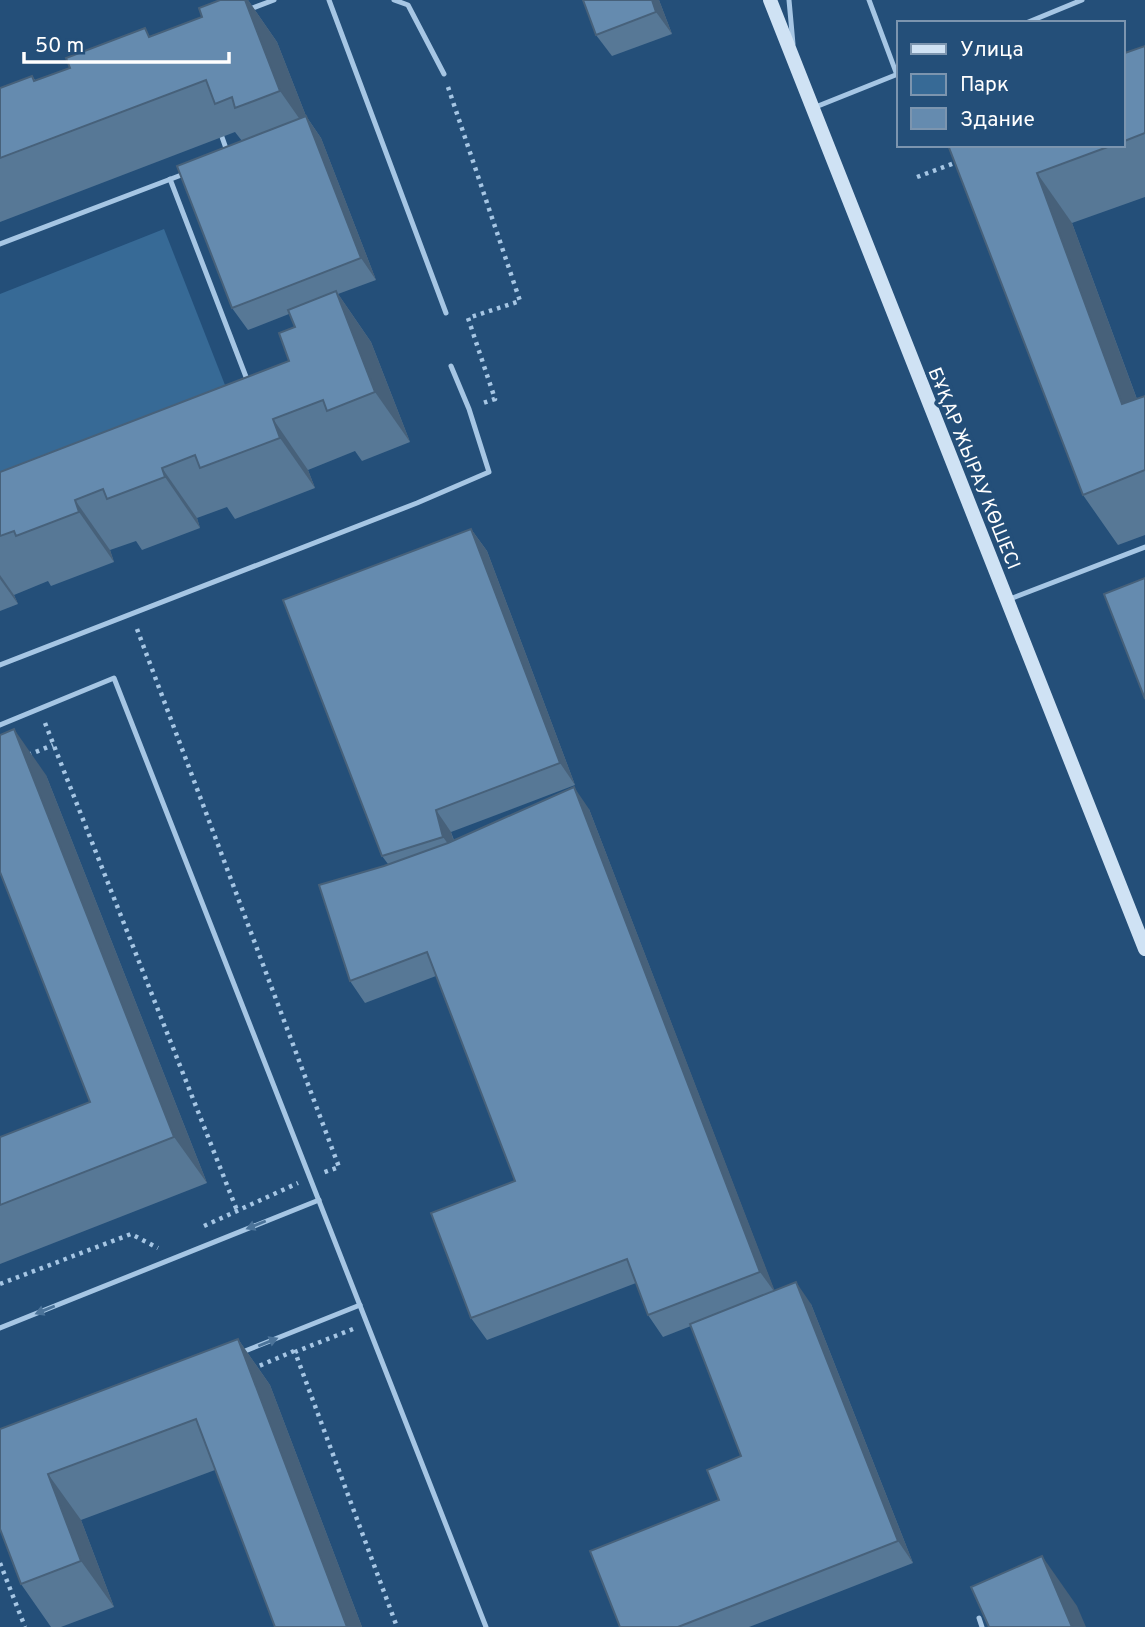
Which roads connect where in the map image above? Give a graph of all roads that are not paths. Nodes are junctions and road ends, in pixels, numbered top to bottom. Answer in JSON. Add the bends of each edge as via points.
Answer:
{"nodes":[{"id":1,"x":274,"y":0,"type":"edge"},
{"id":2,"x":329,"y":0,"type":"edge"},
{"id":3,"x":394,"y":0,"type":"edge"},
{"id":4,"x":770,"y":0,"type":"edge"},
{"id":5,"x":789,"y":0,"type":"edge"},
{"id":6,"x":869,"y":0,"type":"edge"},
{"id":7,"x":1082,"y":0,"type":"edge"},
{"id":8,"x":239,"y":13,"type":"edge"},
{"id":9,"x":1031,"y":21,"type":"edge"},
{"id":10,"x":794,"y":61,"type":"junction"},
{"id":11,"x":897,"y":71,"type":"edge"},
{"id":12,"x":444,"y":74,"type":"road end"},
{"id":13,"x":897,"y":74,"type":"edge"},
{"id":14,"x":813,"y":108,"type":"junction"},
{"id":15,"x":222,"y":137,"type":"edge"},
{"id":16,"x":217,"y":162,"type":"edge"},
{"id":17,"x":194,"y":170,"type":"edge"},
{"id":18,"x":170,"y":179,"type":"junction"},
{"id":19,"x":0,"y":244,"type":"edge"},
{"id":20,"x":446,"y":313,"type":"dead end"},
{"id":21,"x":451,"y":366,"type":"dead end"},
{"id":22,"x":253,"y":395,"type":"edge"},
{"id":23,"x":1145,"y":547,"type":"edge"},
{"id":24,"x":1007,"y":600,"type":"junction"},
{"id":25,"x":0,"y":666,"type":"edge"},
{"id":26,"x":0,"y":725,"type":"edge"},
{"id":27,"x":1145,"y":950,"type":"edge"},
{"id":28,"x":319,"y":1200,"type":"junction"},
{"id":29,"x":359,"y":1305,"type":"junction"},
{"id":30,"x":0,"y":1328,"type":"edge"},
{"id":31,"x":227,"y":1358,"type":"edge"},
{"id":32,"x":979,"y":1618,"type":"edge"},
{"id":33,"x":486,"y":1627,"type":"edge"},
{"id":34,"x":982,"y":1627,"type":"edge"}],
"edges":[{"from":1,"to":8,"type":"lane"},
{"from":2,"to":20,"type":"lane"},
{"from":3,"to":12,"type":"lane","via":[[408,5]]},
{"from":4,"to":10,"type":"street","name":"БҰҚАР ЖЫРАУ КӨШЕСІ"},
{"from":5,"to":10,"type":"lane"},
{"from":6,"to":11,"type":"lane"},
{"from":7,"to":9,"type":"lane"},
{"from":10,"to":14,"type":"street","name":"БҰҚАР ЖЫРАУ КӨШЕСІ"},
{"from":13,"to":14,"type":"lane"},
{"from":14,"to":24,"type":"street","name":"БҰҚАР ЖЫРАУ КӨШЕСІ"},
{"from":15,"to":16,"type":"lane","via":[[229,158]]},
{"from":17,"to":18,"type":"lane"},
{"from":18,"to":19,"type":"lane"},
{"from":18,"to":22,"type":"lane"},
{"from":21,"to":25,"type":"lane","via":[[489,472]]},
{"from":23,"to":24,"type":"lane"},
{"from":24,"to":27,"type":"street","name":"БҰҚАР ЖЫРАУ КӨШЕСІ"},
{"from":26,"to":28,"type":"lane","via":[[114,678]]},
{"from":28,"to":29,"type":"lane"},
{"from":28,"to":30,"type":"lane","one_way":true},
{"from":31,"to":29,"type":"lane","one_way":true},
{"from":29,"to":33,"type":"lane"},
{"from":32,"to":34,"type":"lane"}]}
